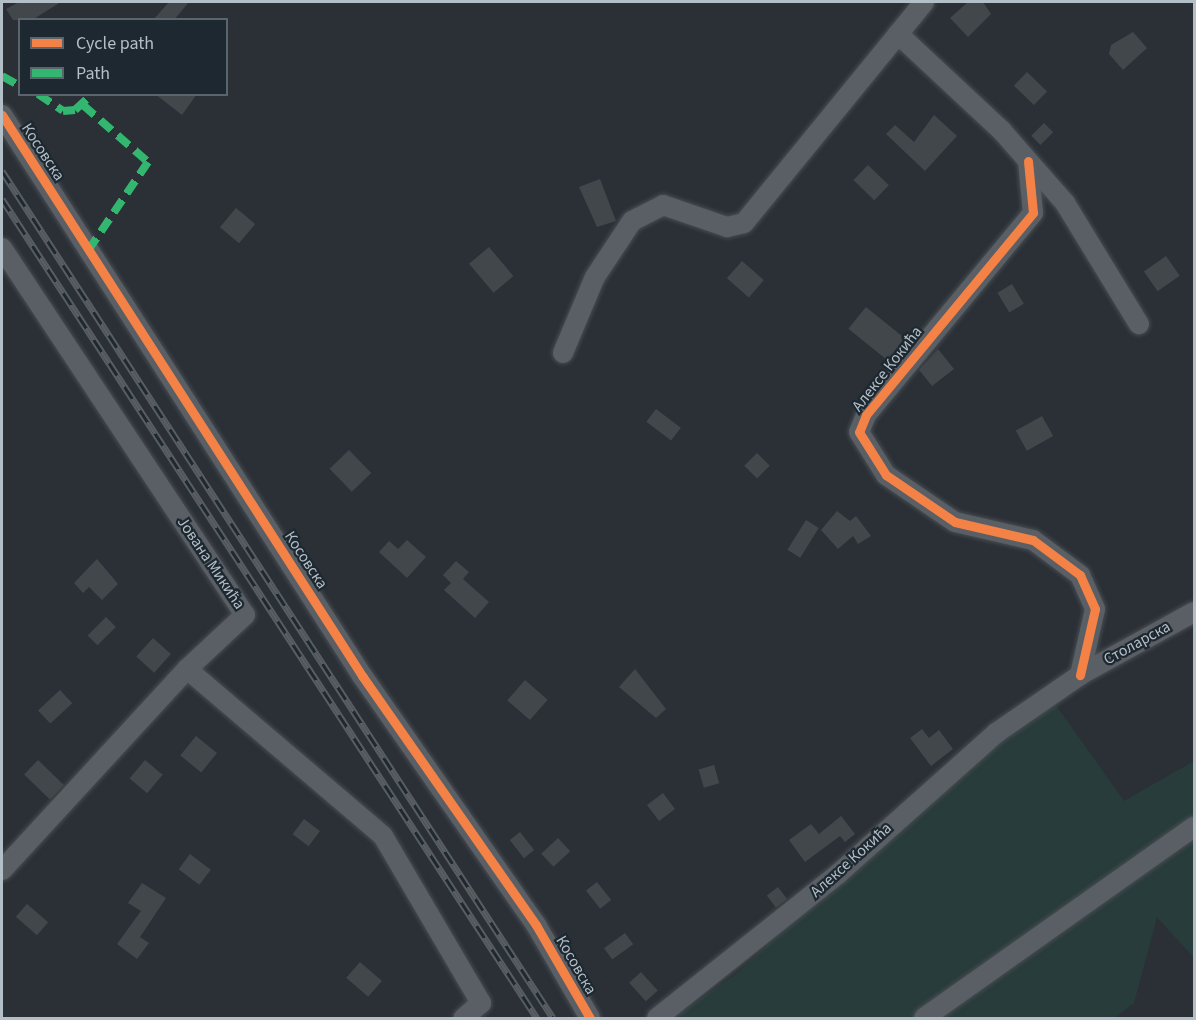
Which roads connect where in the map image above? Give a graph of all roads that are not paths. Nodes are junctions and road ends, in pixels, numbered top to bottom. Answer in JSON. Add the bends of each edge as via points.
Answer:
{"nodes":[{"id":1,"x":924,"y":2,"type":"edge"},
{"id":2,"x":898,"y":34,"type":"junction"},
{"id":3,"x":2,"y":115,"type":"edge"},
{"id":4,"x":1029,"y":161,"type":"junction"},
{"id":5,"x":2,"y":248,"type":"edge"},
{"id":6,"x":1139,"y":324,"type":"dead end"},
{"id":7,"x":562,"y":353,"type":"dead end"},
{"id":8,"x":1194,"y":612,"type":"edge"},
{"id":9,"x":187,"y":669,"type":"junction"},
{"id":10,"x":1080,"y":675,"type":"junction"},
{"id":11,"x":1194,"y":827,"type":"edge"},
{"id":12,"x":2,"y":870,"type":"edge"},
{"id":13,"x":464,"y":1018,"type":"edge"},
{"id":14,"x":590,"y":1018,"type":"edge"},
{"id":15,"x":657,"y":1018,"type":"edge"},
{"id":16,"x":924,"y":1018,"type":"edge"}],
"edges":[{"from":1,"to":2,"type":"street"},
{"from":2,"to":4,"type":"street"},
{"from":2,"to":7,"type":"street","via":[[744,223],[727,227],[663,205],[632,221],[595,277]]},
{"from":3,"to":14,"type":"street","name":"Косовска","via":[[363,677],[536,925]]},
{"from":4,"to":6,"type":"street","via":[[1065,203]]},
{"from":4,"to":10,"type":"street","name":"Алексе Кокића","via":[[1033,213],[866,415],[859,432],[886,476],[955,522],[1033,540],[1080,575],[1095,609]]},
{"from":5,"to":9,"type":"street","name":"Јована Микића","via":[[245,615]]},
{"from":8,"to":10,"type":"street","name":"Столарска"},
{"from":9,"to":12,"type":"street","name":"Јована Микића"},
{"from":9,"to":13,"type":"street","via":[[383,836],[481,1003]]},
{"from":10,"to":15,"type":"street","name":"Алексе Кокића","via":[[996,733],[837,874]]},
{"from":11,"to":16,"type":"street"}]}
